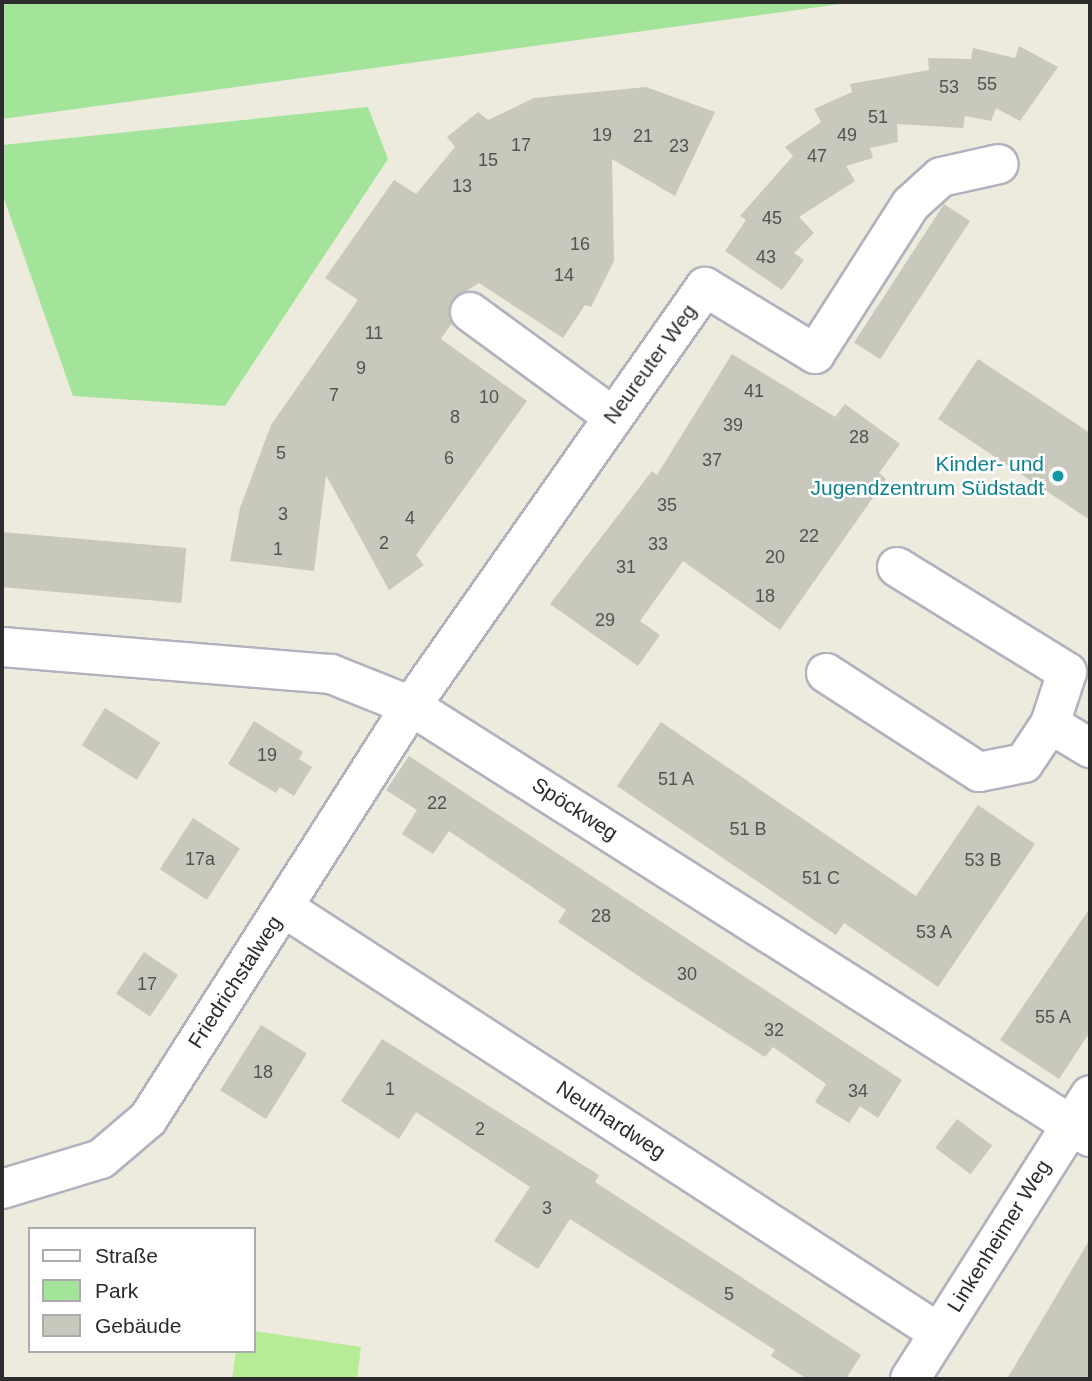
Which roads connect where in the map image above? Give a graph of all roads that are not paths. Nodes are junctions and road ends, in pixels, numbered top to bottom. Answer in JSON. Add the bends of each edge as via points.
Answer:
{"nodes":[{"id":1,"x":999,"y":164,"type":"dead end"},
{"id":2,"x":470,"y":312,"type":"dead end"},
{"id":3,"x":612,"y":416,"type":"junction"},
{"id":4,"x":897,"y":567,"type":"dead end"},
{"id":5,"x":2,"y":647,"type":"edge"},
{"id":6,"x":827,"y":673,"type":"dead end"},
{"id":7,"x":411,"y":706,"type":"junction"},
{"id":8,"x":1050,"y":723,"type":"junction"},
{"id":9,"x":1090,"y":747,"type":"edge"},
{"id":10,"x":283,"y":907,"type":"junction"},
{"id":11,"x":1083,"y":1119,"type":"edge"},
{"id":12,"x":2,"y":1189,"type":"edge"},
{"id":13,"x":939,"y":1333,"type":"junction"},
{"id":14,"x":910,"y":1379,"type":"edge"}],
"edges":[{"from":1,"to":3,"type":"street","name":"Neureuter Weg","via":[[941,177],[911,204],[815,354],[705,287]]},
{"from":2,"to":3,"type":"street"},
{"from":3,"to":7,"type":"street","name":"Neureuter Weg"},
{"from":4,"to":8,"type":"street","via":[[1067,672]]},
{"from":5,"to":7,"type":"street","name":"Spöckweg","via":[[331,674]]},
{"from":6,"to":8,"type":"street","via":[[979,772],[1024,763]]},
{"from":7,"to":10,"type":"street","name":"Friedrichstalweg"},
{"from":7,"to":11,"type":"street","name":"Spöckweg"},
{"from":8,"to":9,"type":"street"},
{"from":10,"to":12,"type":"street","name":"Friedrichstalweg","via":[[148,1119],[101,1159]]},
{"from":10,"to":13,"type":"street","name":"Neuthardweg"},
{"from":11,"to":13,"type":"street","name":"Linkenheimer Weg"},
{"from":13,"to":14,"type":"street","name":"Linkenheimer Weg"}]}
